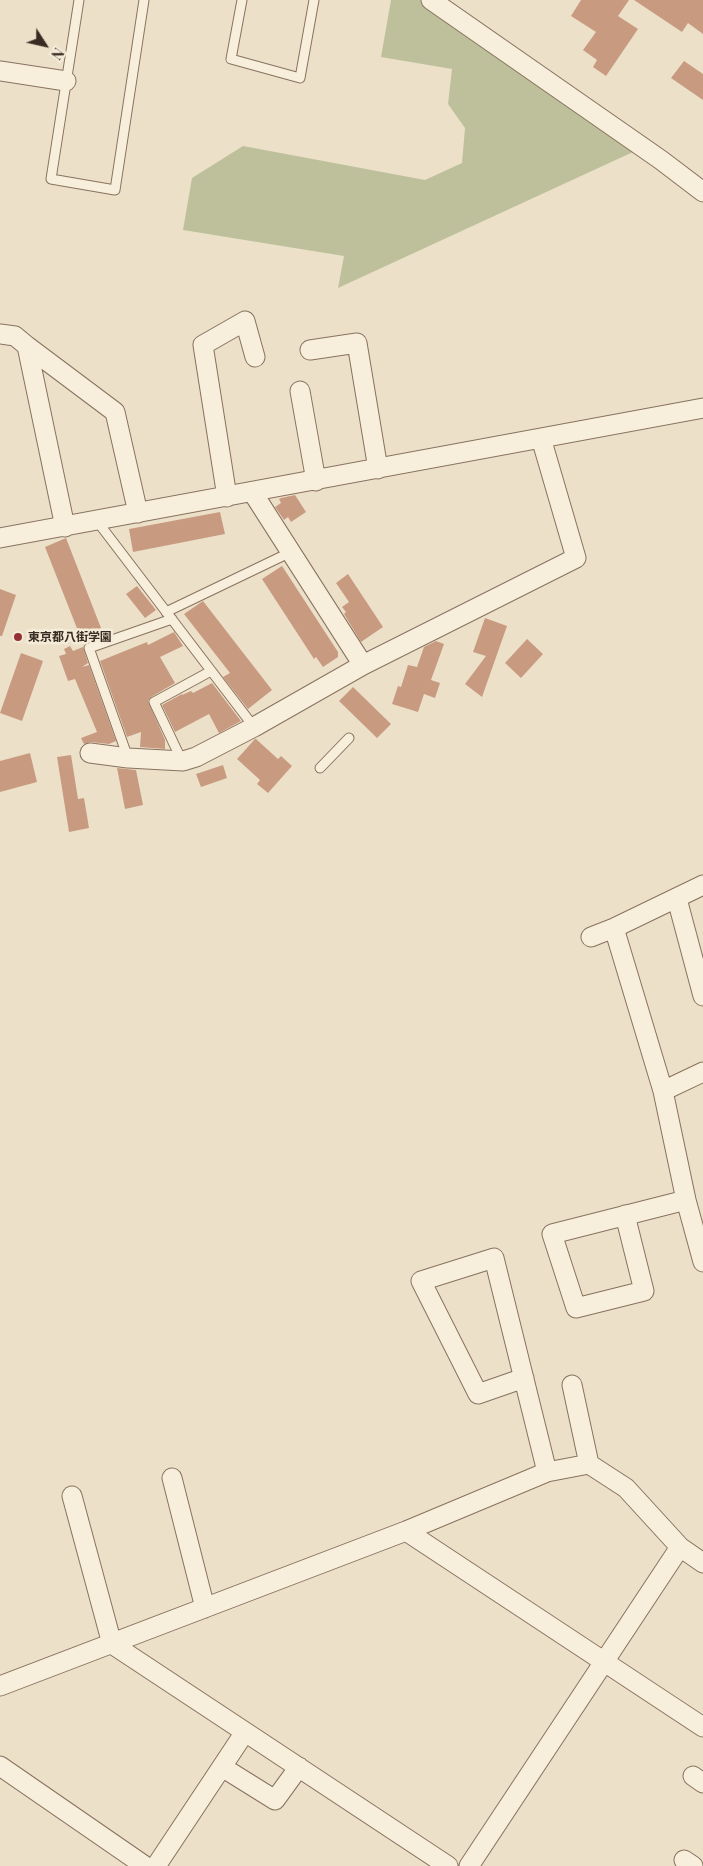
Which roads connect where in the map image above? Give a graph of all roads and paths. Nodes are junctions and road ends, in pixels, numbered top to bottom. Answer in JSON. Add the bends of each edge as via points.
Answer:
{"nodes":[{"id":1,"x":79,"y":0,"type":"edge"},
{"id":2,"x":144,"y":0,"type":"edge"},
{"id":3,"x":242,"y":0,"type":"edge"},
{"id":4,"x":314,"y":0,"type":"edge"},
{"id":5,"x":431,"y":0,"type":"edge"},
{"id":6,"x":0,"y":72,"type":"edge"},
{"id":7,"x":66,"y":81,"type":"junction"},
{"id":8,"x":703,"y":192,"type":"edge"},
{"id":9,"x":0,"y":334,"type":"edge"},
{"id":10,"x":28,"y":346,"type":"junction"},
{"id":11,"x":310,"y":350,"type":"dead end"},
{"id":12,"x":255,"y":357,"type":"dead end"},
{"id":13,"x":300,"y":391,"type":"dead end"},
{"id":14,"x":703,"y":408,"type":"edge"},
{"id":15,"x":541,"y":438,"type":"junction"},
{"id":16,"x":378,"y":469,"type":"junction"},
{"id":17,"x":316,"y":481,"type":"junction"},
{"id":18,"x":253,"y":493,"type":"junction"},
{"id":19,"x":227,"y":497,"type":"junction"},
{"id":20,"x":138,"y":513,"type":"junction"},
{"id":21,"x":97,"y":521,"type":"junction"},
{"id":22,"x":65,"y":526,"type":"junction"},
{"id":23,"x":0,"y":538,"type":"edge"},
{"id":24,"x":291,"y":552,"type":"junction"},
{"id":25,"x":169,"y":616,"type":"junction"},
{"id":26,"x":363,"y":664,"type":"junction"},
{"id":27,"x":211,"y":671,"type":"junction"},
{"id":28,"x":254,"y":727,"type":"junction"},
{"id":29,"x":349,"y":738,"type":"dead end"},
{"id":30,"x":90,"y":753,"type":"dead end"},
{"id":31,"x":128,"y":758,"type":"junction"},
{"id":32,"x":182,"y":761,"type":"junction"},
{"id":33,"x":320,"y":768,"type":"dead end"},
{"id":34,"x":703,"y":885,"type":"edge"},
{"id":35,"x":677,"y":899,"type":"junction"},
{"id":36,"x":614,"y":928,"type":"junction"},
{"id":37,"x":591,"y":938,"type":"dead end"},
{"id":38,"x":697,"y":947,"type":"edge"},
{"id":39,"x":703,"y":996,"type":"edge"},
{"id":40,"x":703,"y":1072,"type":"edge"},
{"id":41,"x":663,"y":1091,"type":"junction"},
{"id":42,"x":686,"y":1200,"type":"junction"},
{"id":43,"x":625,"y":1216,"type":"junction"},
{"id":44,"x":703,"y":1262,"type":"edge"},
{"id":45,"x":524,"y":1378,"type":"junction"},
{"id":46,"x":572,"y":1385,"type":"dead end"},
{"id":47,"x":589,"y":1464,"type":"junction"},
{"id":48,"x":547,"y":1472,"type":"junction"},
{"id":49,"x":172,"y":1478,"type":"dead end"},
{"id":50,"x":72,"y":1496,"type":"dead end"},
{"id":51,"x":406,"y":1531,"type":"junction"},
{"id":52,"x":680,"y":1547,"type":"junction"},
{"id":53,"x":703,"y":1563,"type":"edge"},
{"id":54,"x":205,"y":1608,"type":"junction"},
{"id":55,"x":112,"y":1644,"type":"junction"},
{"id":56,"x":605,"y":1661,"type":"junction"},
{"id":57,"x":0,"y":1686,"type":"edge"},
{"id":58,"x":703,"y":1727,"type":"edge"},
{"id":59,"x":245,"y":1732,"type":"junction"},
{"id":60,"x":0,"y":1766,"type":"edge"},
{"id":61,"x":222,"y":1767,"type":"junction"},
{"id":62,"x":299,"y":1767,"type":"junction"},
{"id":63,"x":145,"y":1866,"type":"edge"},
{"id":64,"x":156,"y":1866,"type":"edge"},
{"id":65,"x":448,"y":1866,"type":"edge"},
{"id":66,"x":468,"y":1866,"type":"edge"}],
"edges":[{"from":1,"to":7,"type":"lane"},
{"from":2,"to":7,"type":"lane","via":[[114,190],[51,179]]},
{"from":3,"to":4,"type":"lane","via":[[231,59],[300,78]]},
{"from":5,"to":8,"type":"street"},
{"from":6,"to":7,"type":"street"},
{"from":9,"to":10,"type":"street","via":[[15,336]]},
{"from":10,"to":20,"type":"street","via":[[114,412]]},
{"from":10,"to":22,"type":"street"},
{"from":11,"to":16,"type":"street","via":[[357,343]]},
{"from":12,"to":19,"type":"street","via":[[246,321],[203,345]]},
{"from":13,"to":17,"type":"street"},
{"from":14,"to":15,"type":"street"},
{"from":15,"to":16,"type":"street"},
{"from":15,"to":26,"type":"street","via":[[576,558]]},
{"from":16,"to":17,"type":"street"},
{"from":17,"to":18,"type":"street"},
{"from":18,"to":19,"type":"street"},
{"from":18,"to":24,"type":"street"},
{"from":19,"to":20,"type":"street"},
{"from":20,"to":21,"type":"street"},
{"from":21,"to":22,"type":"street"},
{"from":21,"to":25,"type":"lane"},
{"from":22,"to":23,"type":"street"},
{"from":24,"to":25,"type":"lane"},
{"from":24,"to":26,"type":"street"},
{"from":25,"to":27,"type":"lane"},
{"from":25,"to":31,"type":"lane","via":[[89,648]]},
{"from":26,"to":28,"type":"street"},
{"from":27,"to":28,"type":"lane"},
{"from":27,"to":32,"type":"lane","via":[[154,702]]},
{"from":28,"to":32,"type":"street"},
{"from":29,"to":33,"type":"lane"},
{"from":30,"to":31,"type":"street"},
{"from":31,"to":32,"type":"street"},
{"from":34,"to":35,"type":"street"},
{"from":35,"to":36,"type":"street"},
{"from":35,"to":38,"type":"street"},
{"from":36,"to":37,"type":"street"},
{"from":36,"to":41,"type":"street"},
{"from":38,"to":39,"type":"street"},
{"from":40,"to":41,"type":"street"},
{"from":41,"to":42,"type":"street"},
{"from":42,"to":43,"type":"street"},
{"from":42,"to":44,"type":"street"},
{"from":43,"to":43,"type":"street","via":[[552,1234],[576,1308],[644,1291]]},
{"from":45,"to":45,"type":"street","via":[[494,1258],[421,1281],[478,1394]]},
{"from":45,"to":48,"type":"street"},
{"from":46,"to":47,"type":"street"},
{"from":47,"to":48,"type":"street"},
{"from":47,"to":52,"type":"street","via":[[626,1488]]},
{"from":48,"to":51,"type":"street"},
{"from":49,"to":54,"type":"street"},
{"from":50,"to":55,"type":"street"},
{"from":51,"to":54,"type":"street"},
{"from":51,"to":56,"type":"street"},
{"from":52,"to":53,"type":"street"},
{"from":52,"to":56,"type":"street"},
{"from":54,"to":55,"type":"street"},
{"from":55,"to":57,"type":"street"},
{"from":55,"to":59,"type":"street"},
{"from":56,"to":58,"type":"street"},
{"from":56,"to":66,"type":"street"},
{"from":59,"to":61,"type":"street"},
{"from":59,"to":62,"type":"street"},
{"from":60,"to":63,"type":"street"},
{"from":61,"to":62,"type":"street","via":[[275,1800]]},
{"from":61,"to":64,"type":"street"},
{"from":62,"to":65,"type":"street"}]}
